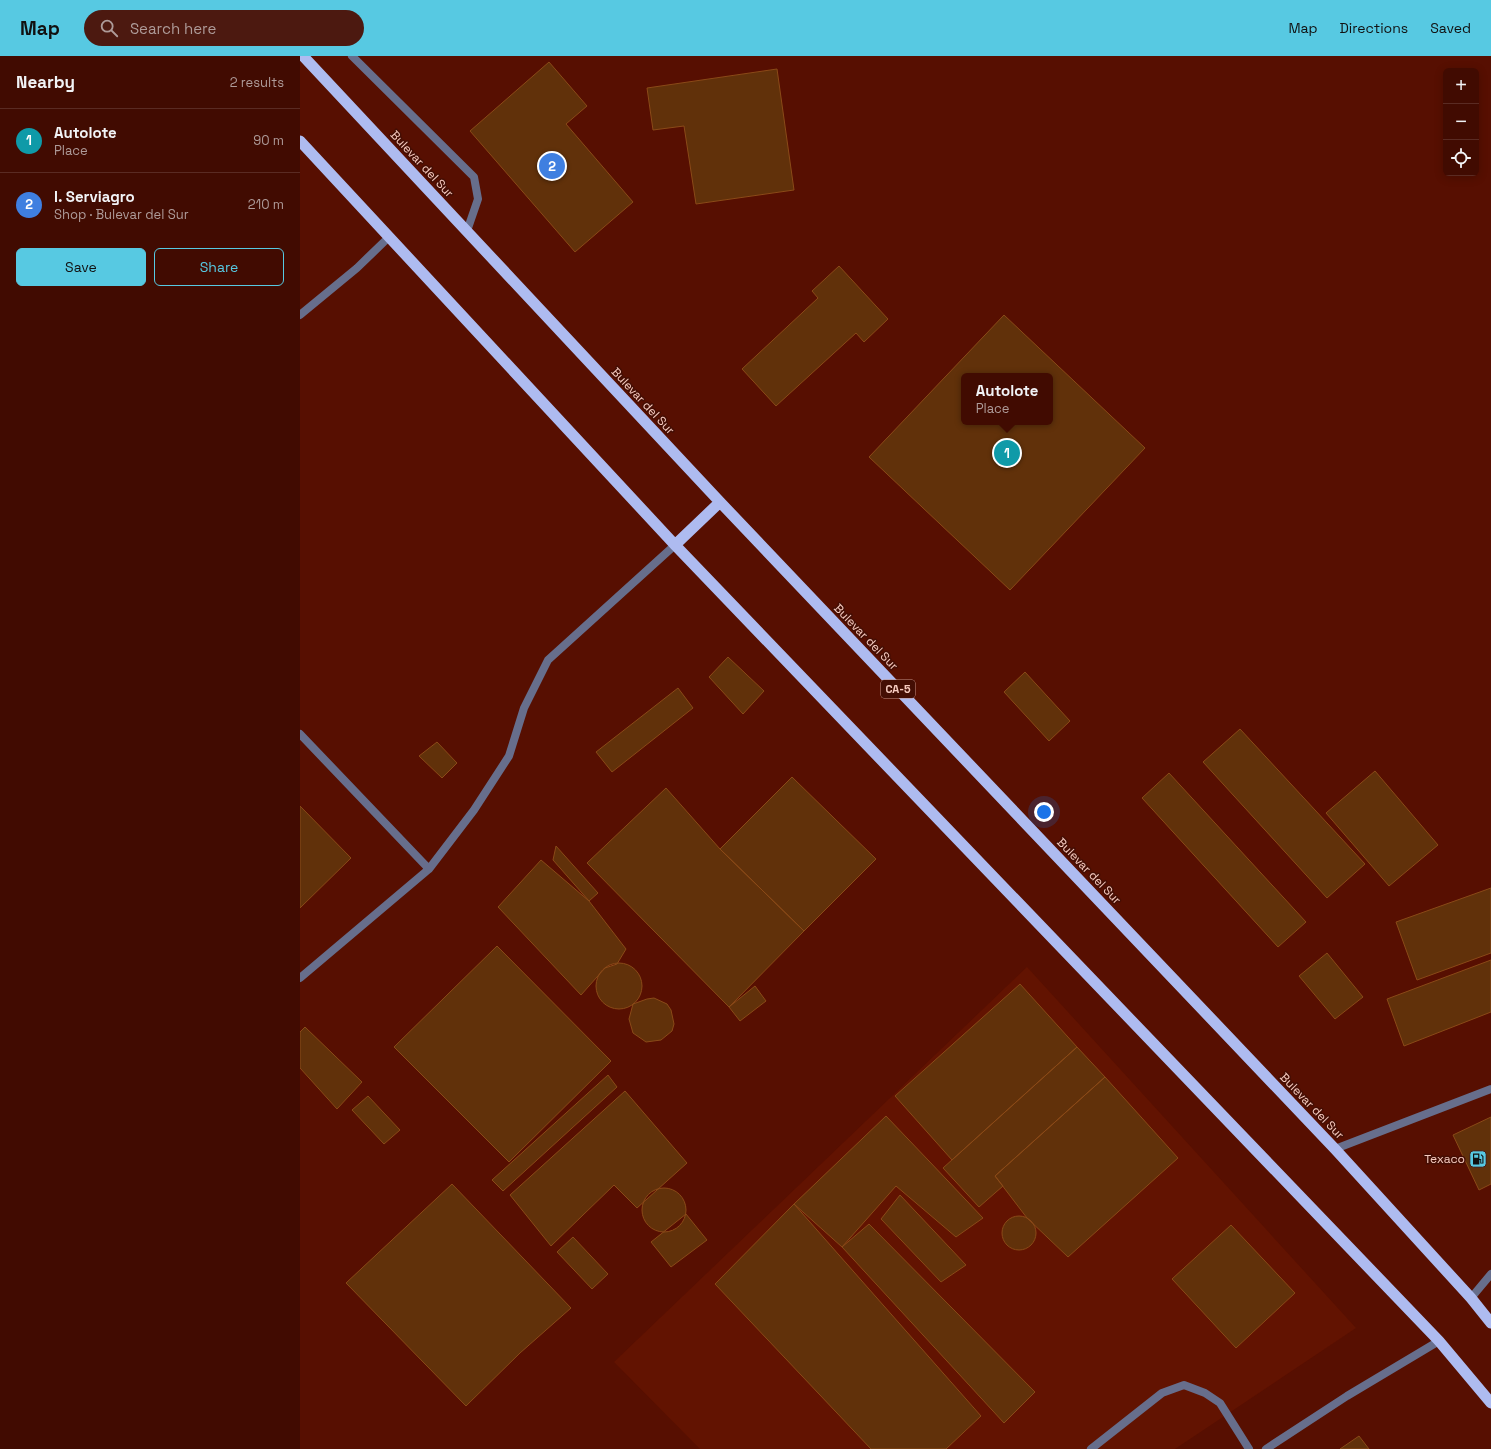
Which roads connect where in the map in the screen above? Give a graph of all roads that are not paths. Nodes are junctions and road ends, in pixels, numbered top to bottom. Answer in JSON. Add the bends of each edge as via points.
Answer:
{"nodes":[{"id":1,"x":303,"y":56,"type":"edge"},
{"id":2,"x":352,"y":56,"type":"edge"},
{"id":3,"x":300,"y":141,"type":"edge"},
{"id":4,"x":467,"y":231,"type":"junction"},
{"id":5,"x":389,"y":237,"type":"junction"},
{"id":6,"x":300,"y":315,"type":"edge"},
{"id":7,"x":720,"y":502,"type":"junction"},
{"id":8,"x":675,"y":545,"type":"junction"},
{"id":9,"x":300,"y":734,"type":"edge"},
{"id":10,"x":429,"y":869,"type":"junction"},
{"id":11,"x":300,"y":978,"type":"edge"},
{"id":12,"x":1491,"y":1089,"type":"edge"},
{"id":13,"x":1335,"y":1149,"type":"junction"},
{"id":14,"x":1491,"y":1274,"type":"edge"},
{"id":15,"x":1471,"y":1298,"type":"junction"},
{"id":16,"x":1491,"y":1323,"type":"edge"},
{"id":17,"x":1439,"y":1340,"type":"junction"},
{"id":18,"x":1491,"y":1403,"type":"edge"},
{"id":19,"x":1091,"y":1449,"type":"edge"},
{"id":20,"x":1250,"y":1449,"type":"edge"},
{"id":21,"x":1266,"y":1449,"type":"edge"}],
"edges":[{"from":1,"to":4,"type":"highway","name":"Bulevar del Sur","number":"CA-5"},
{"from":2,"to":4,"type":"street","via":[[474,177],[478,199]]},
{"from":3,"to":5,"type":"highway"},
{"from":4,"to":7,"type":"highway","name":"Bulevar del Sur","number":"CA-5"},
{"from":5,"to":6,"type":"street"},
{"from":5,"to":8,"type":"highway"},
{"from":7,"to":8,"type":"highway"},
{"from":7,"to":13,"type":"highway","name":"Bulevar del Sur","number":"CA-5"},
{"from":8,"to":10,"type":"street","via":[[548,660],[524,708],[509,756],[474,810]]},
{"from":8,"to":17,"type":"highway"},
{"from":9,"to":10,"type":"street"},
{"from":10,"to":11,"type":"street"},
{"from":12,"to":13,"type":"street"},
{"from":13,"to":15,"type":"highway","name":"Bulevar del Sur","number":"CA-5"},
{"from":14,"to":15,"type":"street"},
{"from":15,"to":16,"type":"highway","name":"Bulevar del Sur","number":"CA-5"},
{"from":17,"to":18,"type":"highway"},
{"from":17,"to":21,"type":"street"},
{"from":19,"to":20,"type":"street","via":[[1162,1393],[1184,1385],[1206,1393],[1220,1403]]}]}
